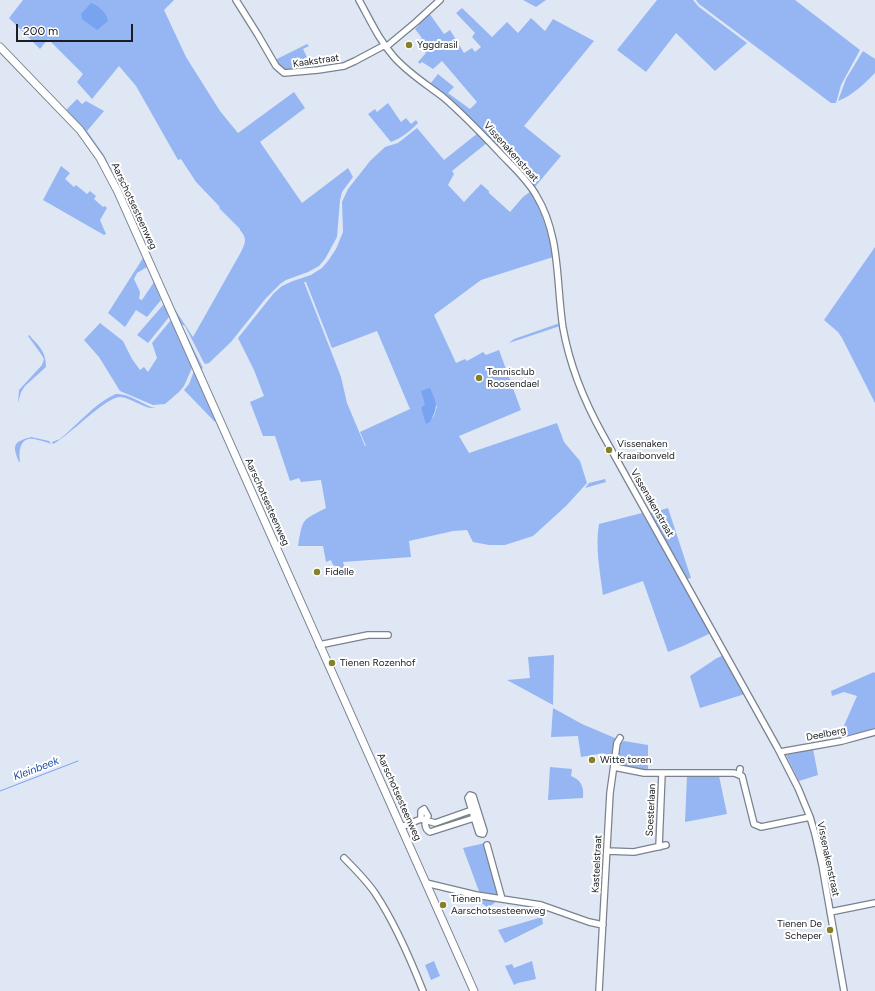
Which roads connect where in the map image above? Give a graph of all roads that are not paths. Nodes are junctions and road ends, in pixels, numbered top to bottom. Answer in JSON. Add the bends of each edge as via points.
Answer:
{"nodes":[{"id":1,"x":236,"y":0,"type":"edge"},
{"id":2,"x":360,"y":0,"type":"edge"},
{"id":3,"x":440,"y":0,"type":"edge"},
{"id":4,"x":385,"y":46,"type":"junction"},
{"id":5,"x":0,"y":47,"type":"edge"},
{"id":6,"x":388,"y":635,"type":"dead end"},
{"id":7,"x":319,"y":645,"type":"junction"},
{"id":8,"x":875,"y":732,"type":"edge"},
{"id":9,"x":620,"y":738,"type":"dead end"},
{"id":10,"x":780,"y":752,"type":"junction"},
{"id":11,"x":614,"y":767,"type":"junction"},
{"id":12,"x":662,"y":773,"type":"junction"},
{"id":13,"x":472,"y":810,"type":"junction"},
{"id":14,"x":810,"y":817,"type":"junction"},
{"id":15,"x":474,"y":818,"type":"junction"},
{"id":16,"x":423,"y":819,"type":"junction"},
{"id":17,"x":401,"y":827,"type":"junction"},
{"id":18,"x":487,"y":845,"type":"dead end"},
{"id":19,"x":666,"y":845,"type":"dead end"},
{"id":20,"x":658,"y":846,"type":"junction"},
{"id":21,"x":607,"y":851,"type":"junction"},
{"id":22,"x":344,"y":858,"type":"dead end"},
{"id":23,"x":426,"y":883,"type":"junction"},
{"id":24,"x":502,"y":899,"type":"junction"},
{"id":25,"x":875,"y":903,"type":"edge"},
{"id":26,"x":830,"y":912,"type":"junction"},
{"id":27,"x":602,"y":925,"type":"junction"},
{"id":28,"x":423,"y":991,"type":"edge"},
{"id":29,"x":474,"y":991,"type":"edge"},
{"id":30,"x":599,"y":991,"type":"edge"},
{"id":31,"x":844,"y":991,"type":"edge"}],
"edges":[{"from":1,"to":4,"type":"street","name":"Kaakstraat","via":[[276,66],[284,73],[344,66]]},
{"from":2,"to":4,"type":"street","name":"Vissenakenstraat"},
{"from":3,"to":4,"type":"street"},
{"from":4,"to":10,"type":"street","name":"Vissenakenstraat","via":[[408,70],[471,122],[523,177],[537,196],[550,225],[566,341],[573,371],[586,402]]},
{"from":5,"to":7,"type":"main road","name":"Aarschotsesteenweg","via":[[80,130],[106,169]]},
{"from":6,"to":7,"type":"street"},
{"from":7,"to":17,"type":"main road","name":"Aarschotsesteenweg"},
{"from":8,"to":10,"type":"street","name":"Deelberg","via":[[842,741]]},
{"from":9,"to":11,"type":"street","name":"Kasteelstraat"},
{"from":10,"to":14,"type":"street","name":"Vissenakenstraat"},
{"from":11,"to":12,"type":"street","via":[[644,773]]},
{"from":11,"to":21,"type":"street","name":"Kasteelstraat"},
{"from":12,"to":14,"type":"street","via":[[740,772],[754,824],[757,826]]},
{"from":12,"to":20,"type":"street","name":"Soesterlaan"},
{"from":13,"to":15,"type":"street"},
{"from":13,"to":15,"type":"street","via":[[468,798],[470,795],[473,796],[481,820],[483,834],[479,833]]},
{"from":13,"to":16,"type":"street","via":[[435,823]]},
{"from":14,"to":26,"type":"street","name":"Vissenakenstraat","via":[[819,849]]},
{"from":15,"to":16,"type":"street","via":[[430,832]]},
{"from":16,"to":17,"type":"street"},
{"from":17,"to":23,"type":"main road","name":"Aarschotsesteenweg"},
{"from":18,"to":24,"type":"street"},
{"from":19,"to":20,"type":"street","name":"Soesterlaan"},
{"from":20,"to":21,"type":"street","name":"Soesterlaan","via":[[634,852]]},
{"from":21,"to":27,"type":"street","name":"Kasteelstraat"},
{"from":22,"to":28,"type":"street","via":[[375,894],[395,929]]},
{"from":23,"to":24,"type":"street"},
{"from":23,"to":29,"type":"main road","name":"Aarschotsesteenweg"},
{"from":24,"to":27,"type":"street","via":[[541,905]]},
{"from":25,"to":26,"type":"street"},
{"from":26,"to":31,"type":"street","name":"Vissenakenstraat"},
{"from":27,"to":30,"type":"street","name":"Kasteelstraat"}]}
